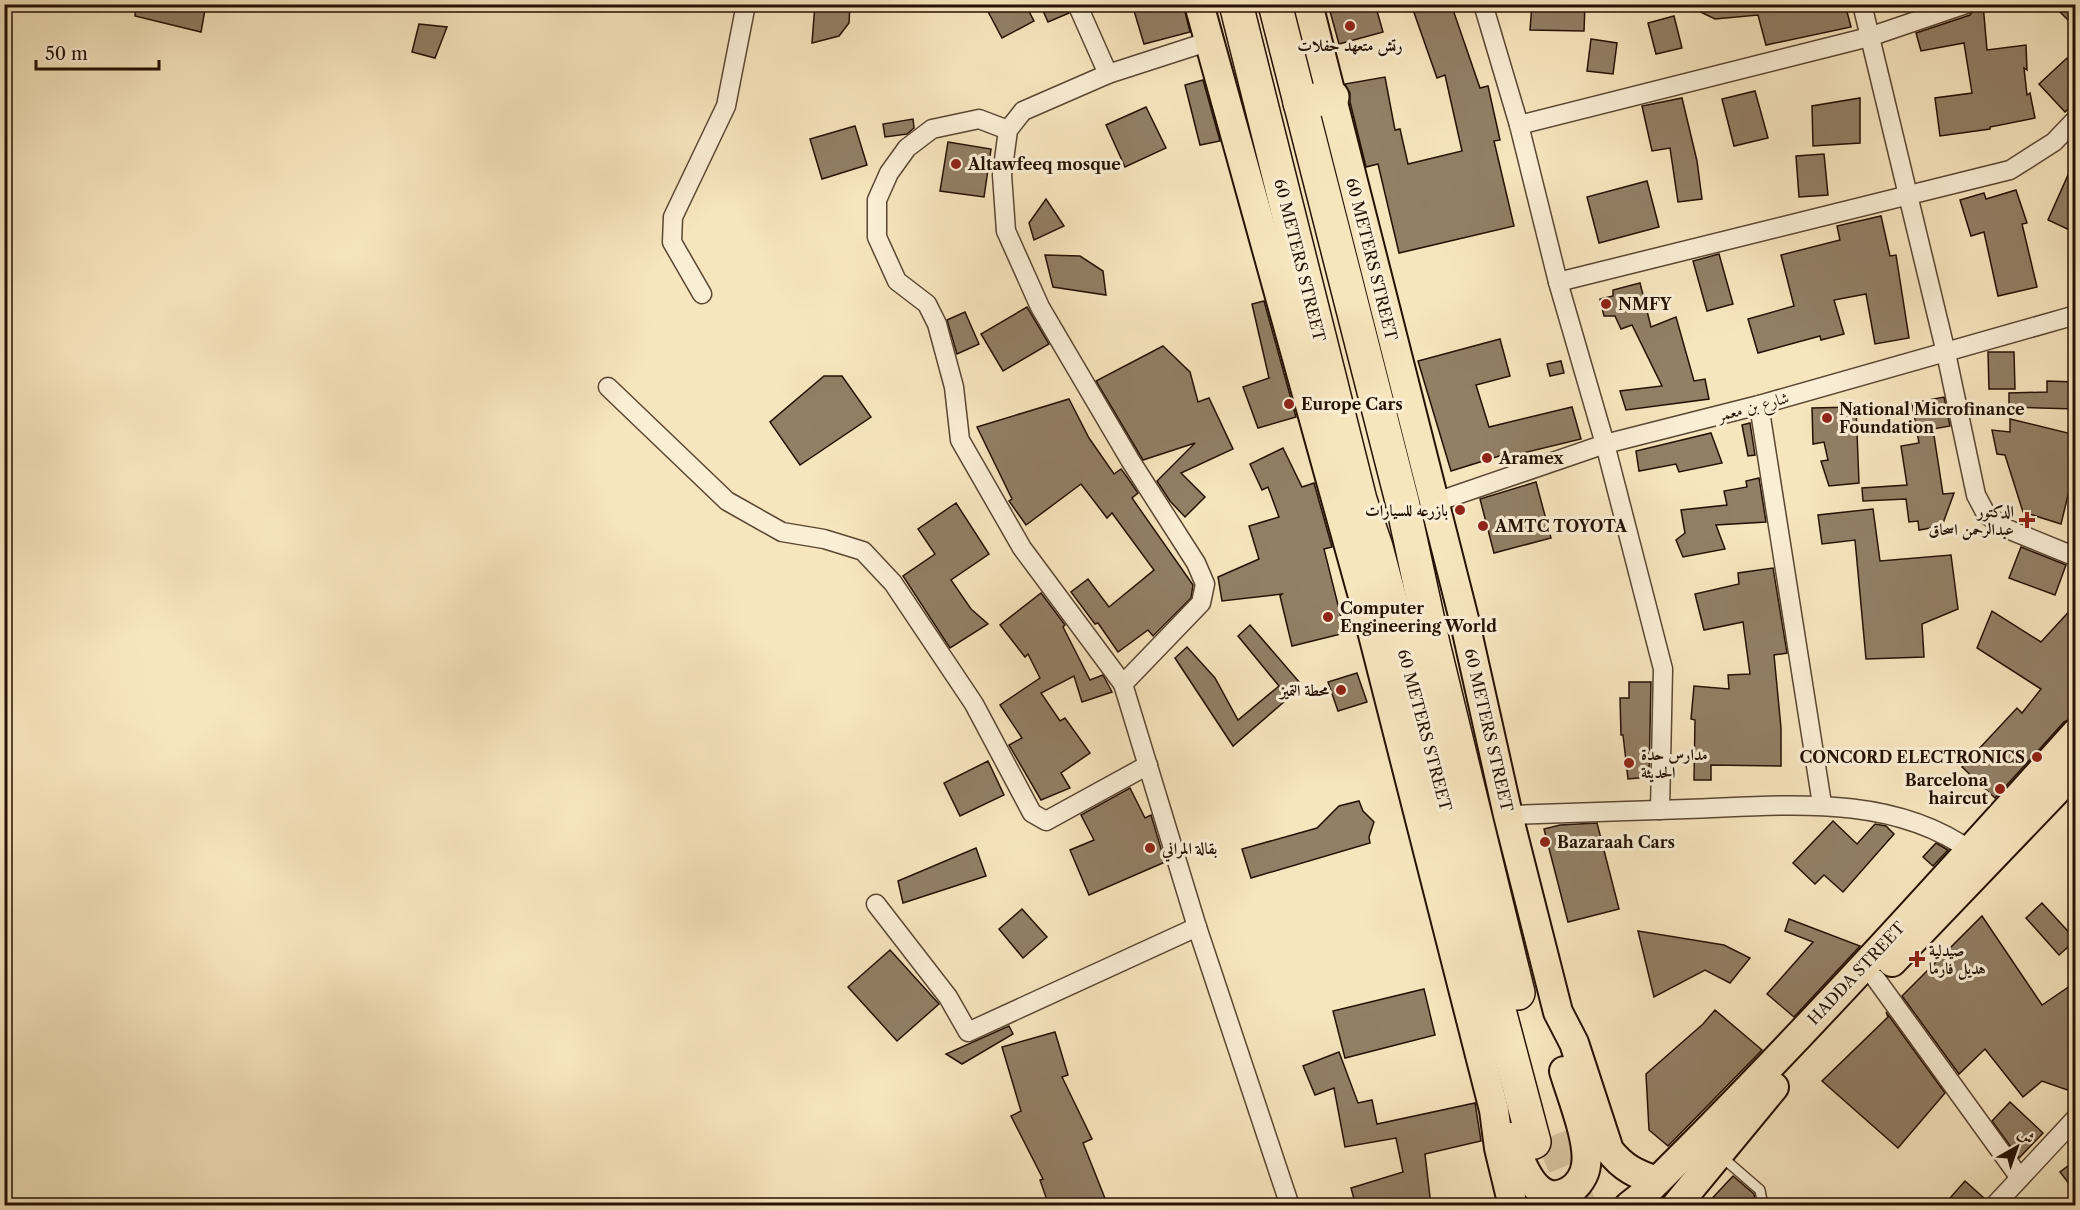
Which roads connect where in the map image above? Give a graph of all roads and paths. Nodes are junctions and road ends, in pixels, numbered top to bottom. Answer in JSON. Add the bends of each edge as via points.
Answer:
{"nodes":[{"id":1,"x":746,"y":4,"type":"edge"},
{"id":2,"x":1077,"y":4,"type":"edge"},
{"id":3,"x":1199,"y":4,"type":"edge"},
{"id":4,"x":1236,"y":4,"type":"edge"},
{"id":5,"x":1275,"y":4,"type":"edge"},
{"id":6,"x":1308,"y":4,"type":"edge"},
{"id":7,"x":1484,"y":4,"type":"edge"},
{"id":8,"x":1862,"y":4,"type":"edge"},
{"id":9,"x":1966,"y":4,"type":"edge"},
{"id":10,"x":1869,"y":37,"type":"junction"},
{"id":11,"x":1207,"y":42,"type":"junction"},
{"id":12,"x":1108,"y":74,"type":"junction"},
{"id":13,"x":1332,"y":97,"type":"junction"},
{"id":14,"x":1300,"y":103,"type":"junction"},
{"id":15,"x":2076,"y":119,"type":"edge"},
{"id":16,"x":1519,"y":125,"type":"junction"},
{"id":17,"x":1008,"y":129,"type":"junction"},
{"id":18,"x":1909,"y":195,"type":"junction"},
{"id":19,"x":1558,"y":282,"type":"junction"},
{"id":20,"x":702,"y":294,"type":"dead end"},
{"id":21,"x":2076,"y":315,"type":"edge"},
{"id":22,"x":1946,"y":353,"type":"junction"},
{"id":23,"x":608,"y":387,"type":"dead end"},
{"id":24,"x":1759,"y":405,"type":"junction"},
{"id":25,"x":1605,"y":444,"type":"junction"},
{"id":26,"x":1360,"y":500,"type":"junction"},
{"id":27,"x":1433,"y":503,"type":"junction"},
{"id":28,"x":2076,"y":556,"type":"edge"},
{"id":29,"x":1367,"y":611,"type":"junction"},
{"id":30,"x":1124,"y":684,"type":"junction"},
{"id":31,"x":2076,"y":733,"type":"edge"},
{"id":32,"x":1148,"y":765,"type":"junction"},
{"id":33,"x":2076,"y":770,"type":"edge"},
{"id":34,"x":1822,"y":804,"type":"junction"},
{"id":35,"x":1660,"y":810,"type":"junction"},
{"id":36,"x":1508,"y":815,"type":"junction"},
{"id":37,"x":1971,"y":851,"type":"junction"},
{"id":38,"x":876,"y":904,"type":"dead end"},
{"id":39,"x":1197,"y":927,"type":"junction"},
{"id":40,"x":1875,"y":979,"type":"junction"},
{"id":41,"x":1558,"y":1012,"type":"junction"},
{"id":42,"x":1494,"y":1110,"type":"junction"},
{"id":43,"x":2076,"y":1118,"type":"edge"},
{"id":44,"x":1718,"y":1154,"type":"junction"},
{"id":45,"x":2020,"y":1179,"type":"junction"},
{"id":46,"x":1657,"y":1181,"type":"junction"},
{"id":47,"x":1290,"y":1206,"type":"edge"},
{"id":48,"x":1513,"y":1206,"type":"edge"},
{"id":49,"x":1629,"y":1206,"type":"edge"},
{"id":50,"x":1676,"y":1206,"type":"edge"},
{"id":51,"x":1762,"y":1206,"type":"edge"},
{"id":52,"x":1994,"y":1206,"type":"edge"}],
"edges":[{"from":1,"to":20,"type":"street","via":[[726,106],[673,217],[672,242]]},
{"from":2,"to":12,"type":"street"},
{"from":3,"to":11,"type":"main road","name":"60 METERS STREET"},
{"from":4,"to":26,"type":"highway","name":"60 METERS STREET"},
{"from":5,"to":14,"type":"highway","name":"60 METERS STREET"},
{"from":6,"to":13,"type":"main road","name":"60 METERS STREET"},
{"from":7,"to":16,"type":"street"},
{"from":8,"to":10,"type":"street"},
{"from":9,"to":10,"type":"street"},
{"from":10,"to":16,"type":"street"},
{"from":10,"to":18,"type":"street"},
{"from":11,"to":12,"type":"street"},
{"from":11,"to":29,"type":"main road","name":"60 METERS STREET"},
{"from":12,"to":17,"type":"street","via":[[1023,111]]},
{"from":13,"to":14,"type":"highway"},
{"from":13,"to":27,"type":"main road","name":"60 METERS STREET"},
{"from":14,"to":26,"type":"highway","name":"60 METERS STREET","via":[[1402,501],[1543,1139]]},
{"from":15,"to":18,"type":"street","via":[[2054,142],[2010,170]]},
{"from":16,"to":19,"type":"street"},
{"from":17,"to":30,"type":"street","via":[[1002,175],[1006,231],[1040,307],[1196,563],[1205,584],[1201,603]]},
{"from":17,"to":30,"type":"street","via":[[979,119],[932,129],[907,148],[889,173],[877,200],[877,237],[897,280],[927,304],[937,324],[954,387],[960,440],[1022,548]]},
{"from":18,"to":19,"type":"street"},
{"from":18,"to":22,"type":"street"},
{"from":19,"to":25,"type":"street"},
{"from":21,"to":22,"type":"street","name":"شارع بن معمر"},
{"from":22,"to":24,"type":"street","name":"شارع بن معمر"},
{"from":22,"to":28,"type":"street","via":[[1976,495],[1986,514],[2005,528]]},
{"from":23,"to":32,"type":"street","via":[[727,501],[782,532],[863,551],[892,583],[974,704],[1032,813],[1039,818],[1046,821]]},
{"from":24,"to":25,"type":"street","name":"شارع بن معمر"},
{"from":24,"to":34,"type":"street"},
{"from":25,"to":27,"type":"street","name":"شارع بن معمر"},
{"from":25,"to":35,"type":"street","via":[[1663,669]]},
{"from":26,"to":29,"type":"highway"},
{"from":27,"to":36,"type":"main road","name":"60 METERS STREET"},
{"from":29,"to":42,"type":"main road","name":"60 METERS STREET"},
{"from":30,"to":32,"type":"street"},
{"from":31,"to":37,"type":"main road","name":"HADDA STREET"},
{"from":32,"to":39,"type":"street"},
{"from":33,"to":40,"type":"main road","name":"HADDA STREET"},
{"from":34,"to":35,"type":"street"},
{"from":34,"to":37,"type":"street","via":[[1889,815],[1950,836]]},
{"from":35,"to":36,"type":"street"},
{"from":36,"to":41,"type":"main road","name":"60 METERS STREET"},
{"from":37,"to":46,"type":"main road","name":"HADDA STREET"},
{"from":38,"to":39,"type":"street","via":[[948,997],[968,1032]]},
{"from":39,"to":47,"type":"street"},
{"from":40,"to":44,"type":"main road","name":"HADDA STREET"},
{"from":40,"to":45,"type":"street"},
{"from":41,"to":42,"type":"main road","via":[[1558,1050],[1586,1148],[1587,1163],[1579,1183],[1561,1194],[1539,1190]]},
{"from":41,"to":46,"type":"main road","name":"60 METERS STREET","via":[[1574,1043],[1609,1150],[1620,1164]]},
{"from":42,"to":48,"type":"main road","name":"60 METERS STREET"},
{"from":43,"to":45,"type":"street"},
{"from":44,"to":50,"type":"main road","name":"HADDA STREET"},
{"from":44,"to":51,"type":"lane","via":[[1760,1190]]},
{"from":45,"to":52,"type":"street"},
{"from":46,"to":49,"type":"main road","name":"HADDA STREET"}]}
